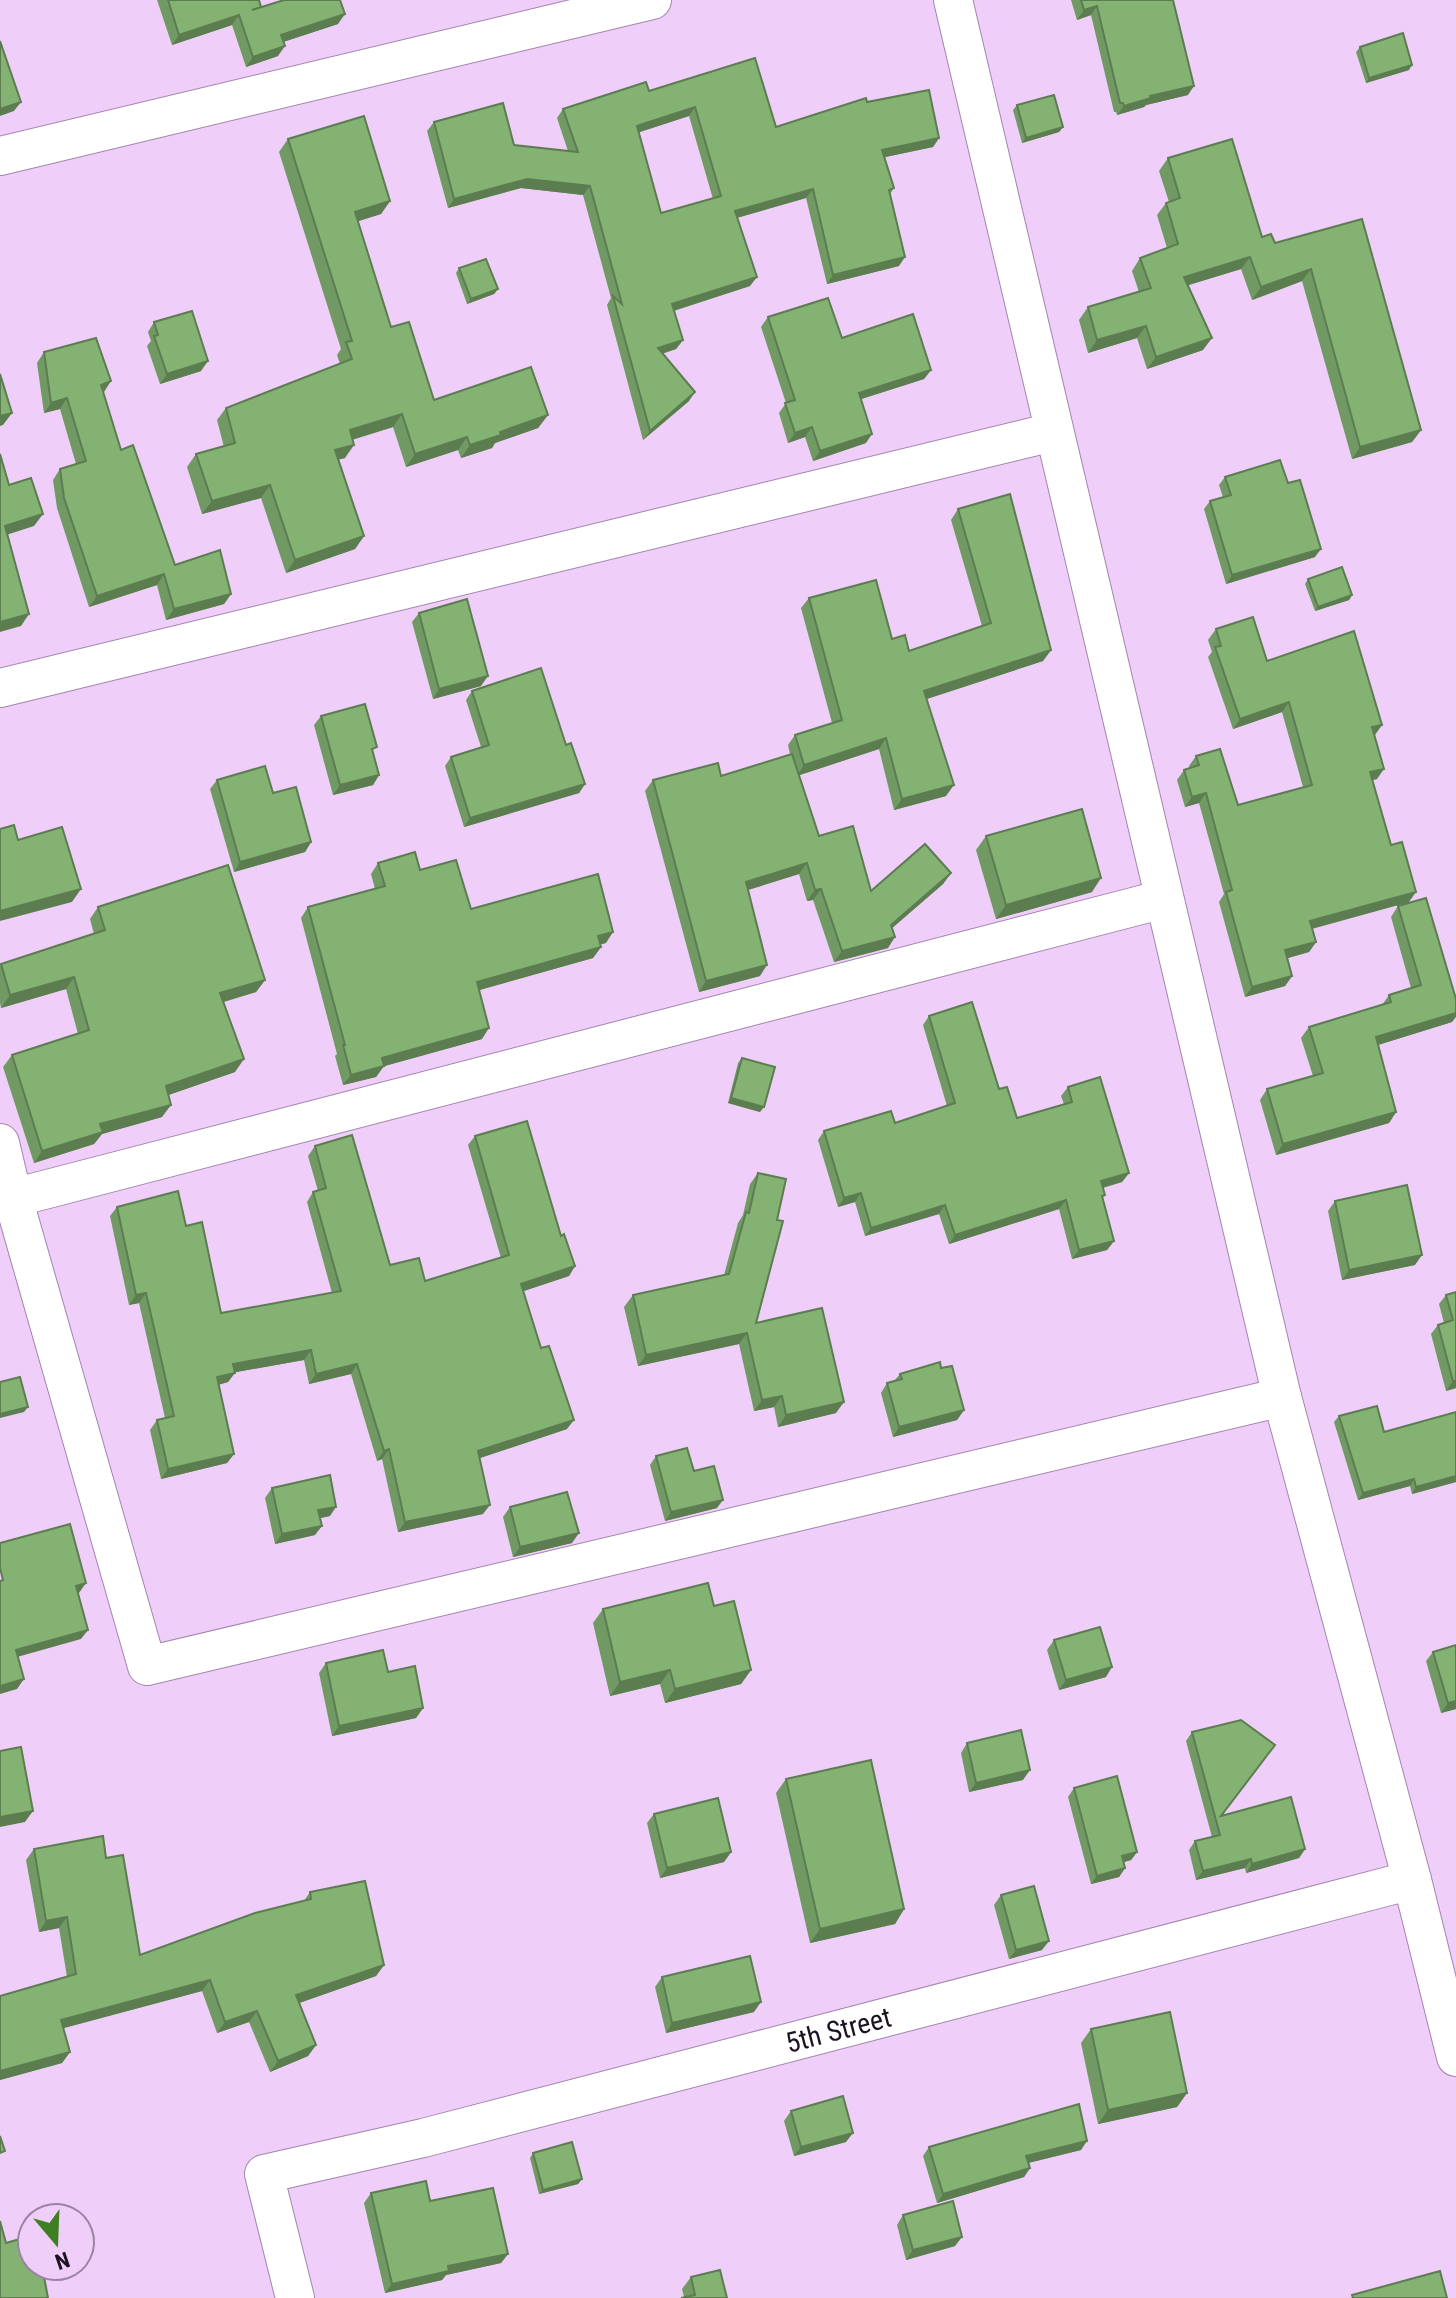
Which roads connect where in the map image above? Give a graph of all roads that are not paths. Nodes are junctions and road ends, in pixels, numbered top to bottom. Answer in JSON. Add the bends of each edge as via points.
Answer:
{"nodes":[{"id":1,"x":652,"y":0,"type":"edge"},
{"id":2,"x":953,"y":0,"type":"edge"},
{"id":3,"x":0,"y":156,"type":"edge"},
{"id":4,"x":1053,"y":432,"type":"junction"},
{"id":5,"x":0,"y":688,"type":"edge"},
{"id":6,"x":1164,"y":899,"type":"junction"},
{"id":7,"x":0,"y":1143,"type":"edge"},
{"id":8,"x":13,"y":1198,"type":"junction"},
{"id":9,"x":1282,"y":1397,"type":"junction"},
{"id":10,"x":1412,"y":1880,"type":"junction"},
{"id":11,"x":1455,"y":2047,"type":"edge"},
{"id":12,"x":295,"y":2298,"type":"edge"}],
"edges":[{"from":1,"to":3,"type":"street"},
{"from":2,"to":4,"type":"street"},
{"from":4,"to":5,"type":"street"},
{"from":4,"to":6,"type":"street"},
{"from":6,"to":8,"type":"street"},
{"from":6,"to":9,"type":"street"},
{"from":7,"to":8,"type":"street"},
{"from":8,"to":9,"type":"street","via":[[147,1666]]},
{"from":9,"to":10,"type":"street"},
{"from":10,"to":11,"type":"street"},
{"from":10,"to":12,"type":"street","name":"5th Street","via":[[438,2134],[264,2174]]}]}
